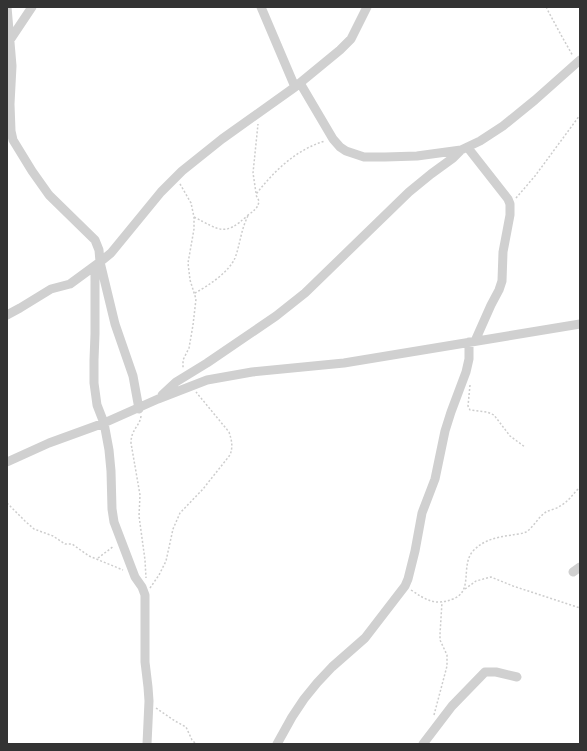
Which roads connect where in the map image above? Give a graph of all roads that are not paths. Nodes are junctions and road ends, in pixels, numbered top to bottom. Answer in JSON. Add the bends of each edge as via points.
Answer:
{"nodes":[{"id":1,"x":7,"y":7,"type":"edge"},
{"id":2,"x":32,"y":7,"type":"edge"},
{"id":3,"x":261,"y":7,"type":"edge"},
{"id":4,"x":367,"y":7,"type":"edge"},
{"id":5,"x":10,"y":40,"type":"junction"},
{"id":6,"x":579,"y":61,"type":"edge"},
{"id":7,"x":298,"y":85,"type":"junction"},
{"id":8,"x":464,"y":149,"type":"junction"},
{"id":9,"x":98,"y":264,"type":"junction"},
{"id":10,"x":7,"y":315,"type":"edge"},
{"id":11,"x":580,"y":324,"type":"edge"},
{"id":12,"x":472,"y":341,"type":"junction"},
{"id":13,"x":158,"y":399,"type":"junction"},
{"id":14,"x":139,"y":409,"type":"junction"},
{"id":15,"x":104,"y":423,"type":"junction"},
{"id":16,"x":7,"y":462,"type":"edge"},
{"id":17,"x":518,"y":677,"type":"dead end"},
{"id":18,"x":147,"y":744,"type":"edge"},
{"id":19,"x":277,"y":744,"type":"edge"},
{"id":20,"x":423,"y":744,"type":"edge"}],
"edges":[{"from":1,"to":5,"type":"street"},
{"from":2,"to":5,"type":"street"},
{"from":3,"to":7,"type":"street"},
{"from":4,"to":7,"type":"street","via":[[351,39]]},
{"from":5,"to":9,"type":"street","via":[[13,140],[49,195],[94,240],[99,250]]},
{"from":6,"to":8,"type":"street","via":[[503,126]]},
{"from":7,"to":8,"type":"street","via":[[333,139],[346,151],[364,156],[401,157]]},
{"from":7,"to":9,"type":"street","via":[[222,139],[176,177],[111,253]]},
{"from":8,"to":12,"type":"street","via":[[510,204],[503,252],[502,281]]},
{"from":8,"to":13,"type":"street","via":[[414,188],[305,293],[276,316],[185,376]]},
{"from":9,"to":10,"type":"street","via":[[70,284],[51,289]]},
{"from":9,"to":14,"type":"street","via":[[133,376]]},
{"from":9,"to":15,"type":"street","via":[[94,383],[97,405]]},
{"from":11,"to":12,"type":"street"},
{"from":12,"to":13,"type":"street","via":[[344,363],[222,377]]},
{"from":12,"to":19,"type":"street","via":[[466,372],[450,412],[435,479],[422,513],[405,586],[365,638],[317,683]]},
{"from":13,"to":14,"type":"street"},
{"from":14,"to":15,"type":"street"},
{"from":15,"to":16,"type":"street"},
{"from":15,"to":18,"type":"street","via":[[111,471],[114,522],[135,577],[144,591],[145,662],[149,701]]},
{"from":17,"to":20,"type":"street","via":[[485,672],[452,706]]}]}
